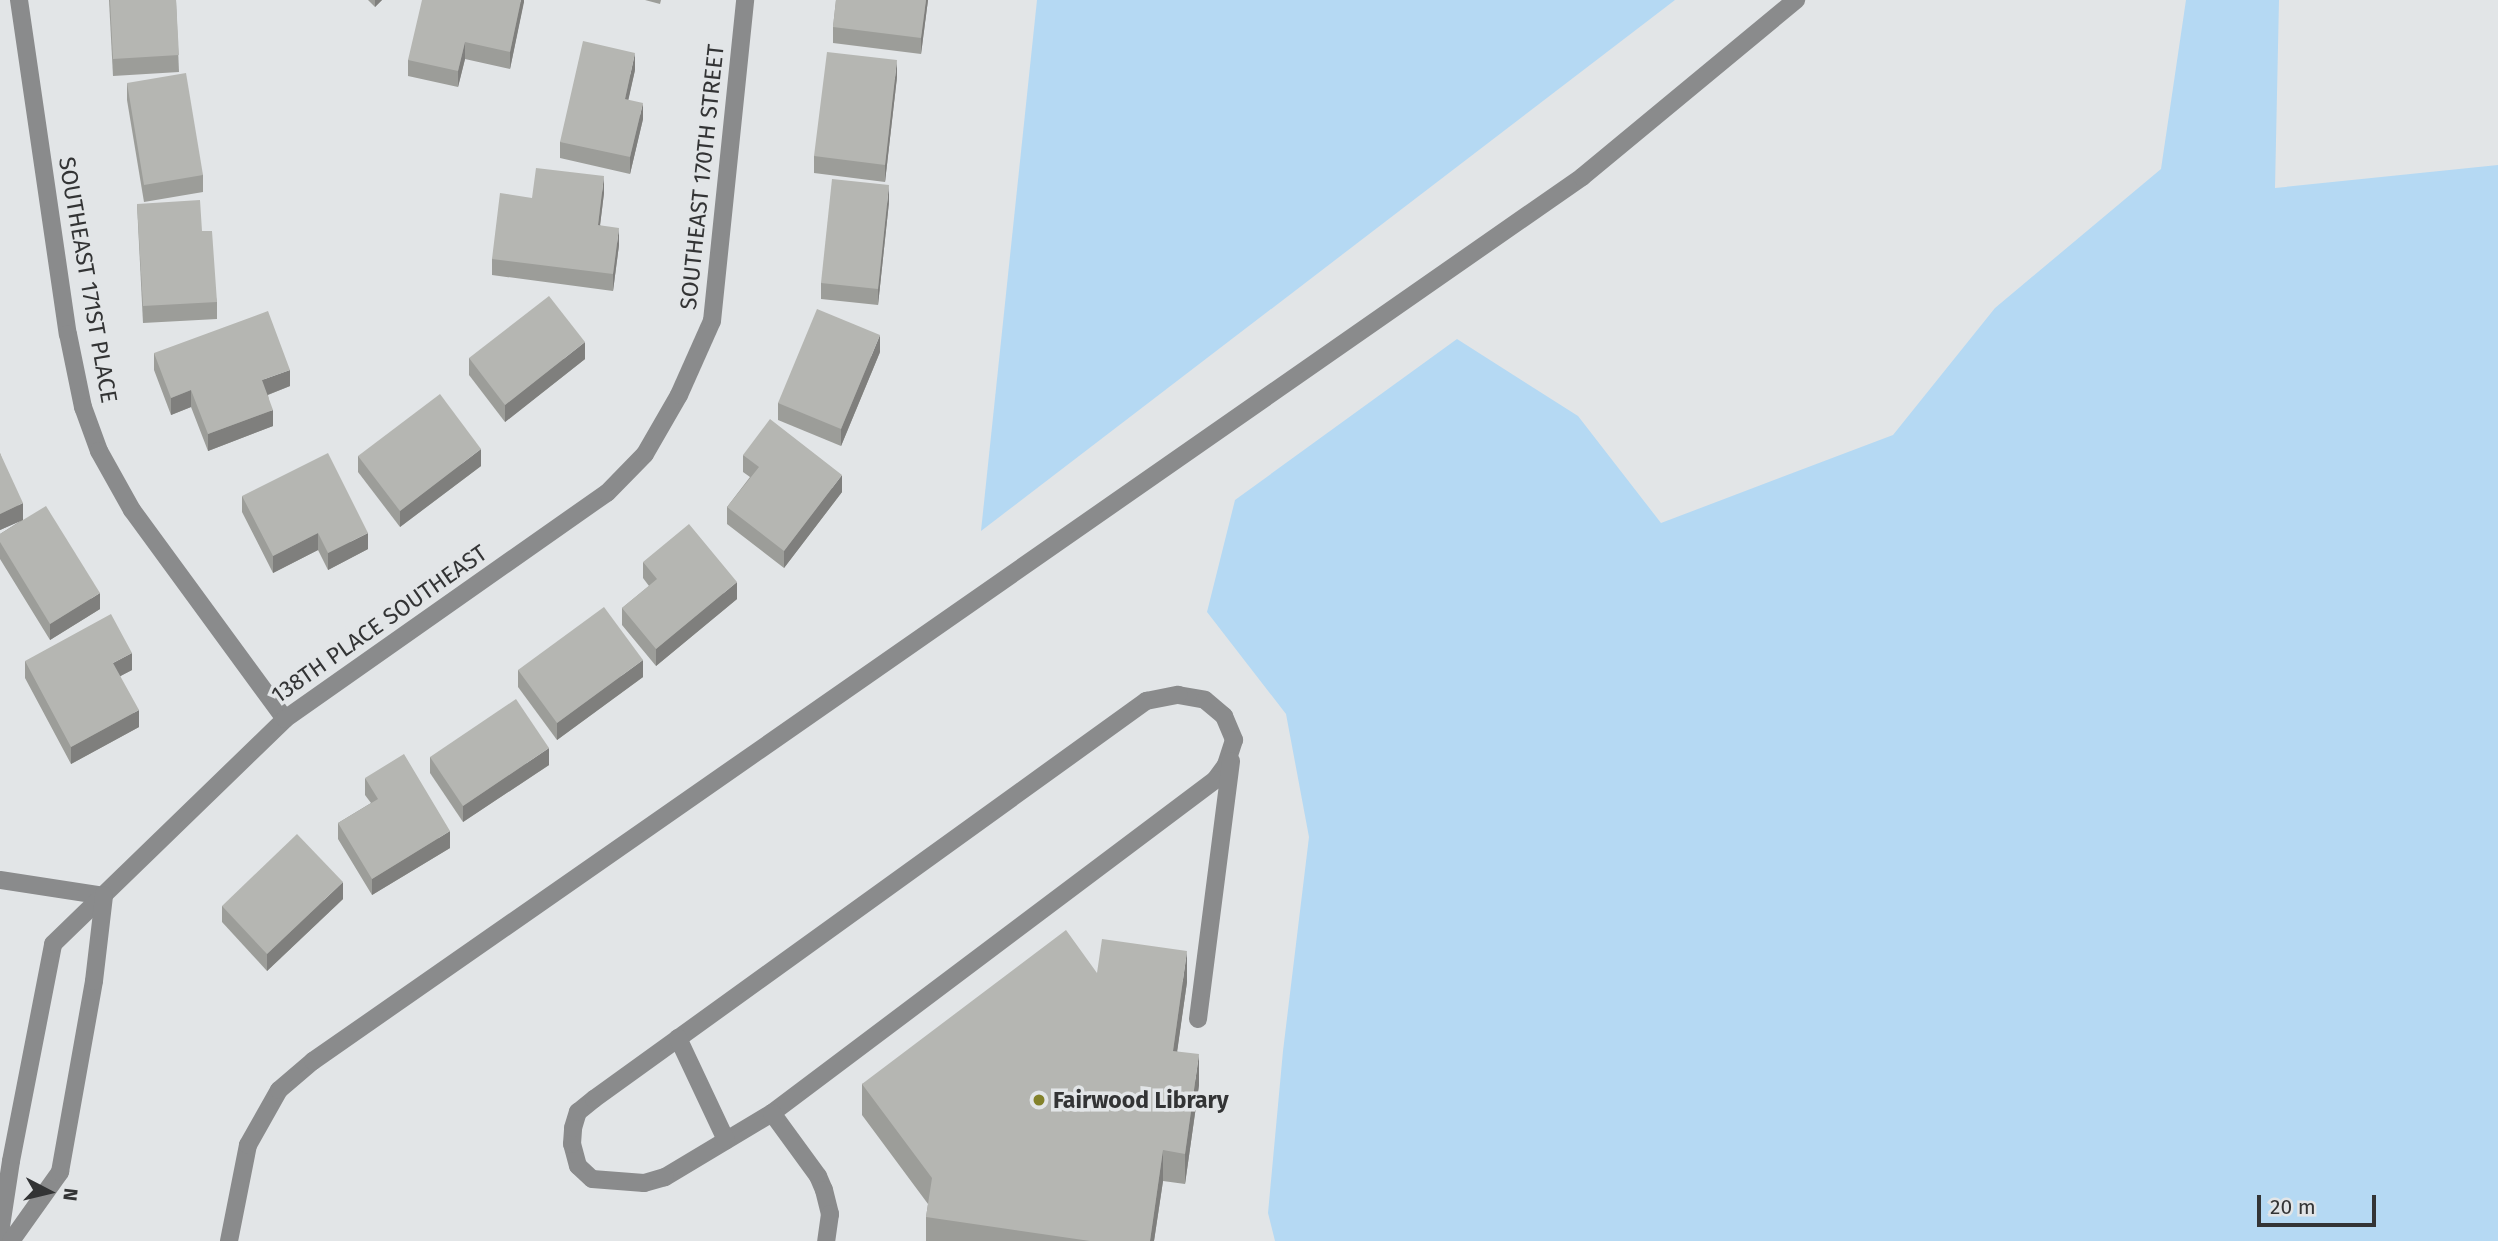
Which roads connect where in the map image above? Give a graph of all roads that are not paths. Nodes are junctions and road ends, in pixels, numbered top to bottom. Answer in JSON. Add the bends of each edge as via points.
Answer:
{"nodes":[{"id":1,"x":19,"y":0,"type":"edge"},
{"id":2,"x":746,"y":0,"type":"edge"},
{"id":3,"x":1796,"y":0,"type":"edge"},
{"id":4,"x":679,"y":395,"type":"joint"},
{"id":5,"x":285,"y":719,"type":"junction"},
{"id":6,"x":1234,"y":740,"type":"junction"},
{"id":7,"x":0,"y":880,"type":"edge"},
{"id":8,"x":104,"y":896,"type":"junction"},
{"id":9,"x":1198,"y":1019,"type":"dead end"},
{"id":10,"x":678,"y":1038,"type":"junction"},
{"id":11,"x":772,"y":1113,"type":"junction"},
{"id":12,"x":726,"y":1140,"type":"junction"},
{"id":13,"x":0,"y":1233,"type":"edge"},
{"id":14,"x":11,"y":1241,"type":"edge"},
{"id":15,"x":229,"y":1241,"type":"edge"},
{"id":16,"x":826,"y":1241,"type":"edge"}],
"edges":[{"from":1,"to":5,"type":"street","name":"SOUTHEAST 171ST PLACE","via":[[68,334],[83,407],[99,451],[132,510]]},
{"from":2,"to":4,"type":"street","name":"SOUTHEAST 170TH STREET","via":[[712,321]]},
{"from":3,"to":15,"type":"street","via":[[1582,177],[313,1061],[279,1090],[248,1145]]},
{"from":4,"to":5,"type":"street","name":"138TH PLACE SOUTHEAST","via":[[645,454],[607,493]]},
{"from":5,"to":8,"type":"street","name":"138TH PLACE SOUTHEAST"},
{"from":6,"to":9,"type":"street"},
{"from":6,"to":10,"type":"street","via":[[1224,716],[1205,700],[1178,695],[1146,701]]},
{"from":6,"to":11,"type":"street","via":[[1226,765],[1215,780]]},
{"from":7,"to":8,"type":"street"},
{"from":8,"to":13,"type":"street","via":[[53,944]]},
{"from":8,"to":14,"type":"street","via":[[94,981],[60,1172]]},
{"from":10,"to":12,"type":"street"},
{"from":10,"to":12,"type":"street","via":[[579,1112],[572,1144],[578,1166],[592,1178],[644,1183],[665,1177]]},
{"from":11,"to":12,"type":"street"},
{"from":11,"to":16,"type":"street","via":[[824,1190],[830,1214]]}]}
